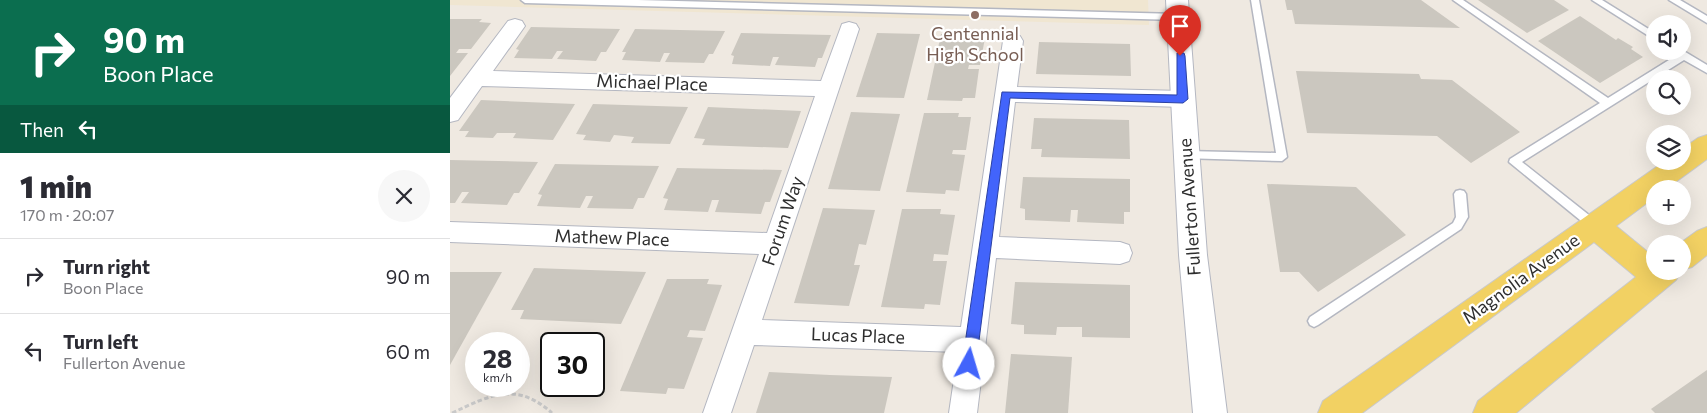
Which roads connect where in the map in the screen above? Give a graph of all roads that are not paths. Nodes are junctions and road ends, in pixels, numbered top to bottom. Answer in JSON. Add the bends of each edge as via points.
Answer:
{"nodes":[{"id":1,"x":524,"y":0,"type":"edge"},
{"id":2,"x":1256,"y":0,"type":"edge"},
{"id":3,"x":1457,"y":0,"type":"edge"},
{"id":4,"x":1596,"y":0,"type":"edge"},
{"id":5,"x":1673,"y":0,"type":"edge"},
{"id":6,"x":1178,"y":9,"type":"edge"},
{"id":7,"x":1707,"y":20,"type":"edge"},
{"id":8,"x":515,"y":26,"type":"dead end"},
{"id":9,"x":849,"y":30,"type":"dead end"},
{"id":10,"x":1646,"y":31,"type":"edge"},
{"id":11,"x":1013,"y":41,"type":"dead end"},
{"id":12,"x":1671,"y":60,"type":"edge"},
{"id":13,"x":1691,"y":60,"type":"edge"},
{"id":14,"x":1707,"y":70,"type":"edge"},
{"id":15,"x":476,"y":78,"type":"junction"},
{"id":16,"x":828,"y":89,"type":"junction"},
{"id":17,"x":1006,"y":94,"type":"junction"},
{"id":18,"x":1183,"y":99,"type":"junction"},
{"id":19,"x":1608,"y":103,"type":"junction"},
{"id":20,"x":450,"y":114,"type":"edge"},
{"id":21,"x":1707,"y":145,"type":"edge"},
{"id":22,"x":1186,"y":155,"type":"junction"},
{"id":23,"x":1460,"y":194,"type":"dead end"},
{"id":24,"x":1595,"y":226,"type":"junction"},
{"id":25,"x":450,"y":232,"type":"edge"},
{"id":26,"x":1707,"y":239,"type":"edge"},
{"id":27,"x":775,"y":244,"type":"junction"},
{"id":28,"x":985,"y":247,"type":"junction"},
{"id":29,"x":1691,"y":252,"type":"edge"},
{"id":30,"x":1120,"y":253,"type":"dead end"},
{"id":31,"x":1646,"y":256,"type":"edge"},
{"id":32,"x":1655,"y":280,"type":"edge"},
{"id":33,"x":1314,"y":321,"type":"dead end"},
{"id":34,"x":744,"y":332,"type":"junction"},
{"id":35,"x":972,"y":340,"type":"junction"},
{"id":36,"x":717,"y":413,"type":"edge"},
{"id":37,"x":964,"y":413,"type":"edge"},
{"id":38,"x":1210,"y":413,"type":"edge"},
{"id":39,"x":1335,"y":413,"type":"edge"},
{"id":40,"x":1490,"y":413,"type":"edge"}],
"edges":[{"from":1,"to":6,"type":"lane"},
{"from":2,"to":22,"type":"lane","via":[[1282,157]]},
{"from":3,"to":19,"type":"lane"},
{"from":4,"to":10,"type":"lane"},
{"from":5,"to":7,"type":"lane"},
{"from":6,"to":18,"type":"main road","name":"Fullerton Avenue"},
{"from":8,"to":15,"type":"street"},
{"from":9,"to":16,"type":"street","name":"Forum Way"},
{"from":11,"to":17,"type":"street"},
{"from":12,"to":19,"type":"lane"},
{"from":13,"to":14,"type":"lane"},
{"from":15,"to":16,"type":"street","name":"Michael Place"},
{"from":15,"to":20,"type":"street"},
{"from":16,"to":27,"type":"street","name":"Forum Way"},
{"from":17,"to":18,"type":"street"},
{"from":17,"to":28,"type":"street"},
{"from":18,"to":22,"type":"main road","name":"Fullerton Avenue"},
{"from":19,"to":24,"type":"lane","via":[[1514,162]]},
{"from":21,"to":24,"type":"main road","name":"Magnolia Avenue"},
{"from":22,"to":38,"type":"main road","name":"Fullerton Avenue"},
{"from":23,"to":33,"type":"lane","via":[[1462,217],[1458,226]]},
{"from":24,"to":31,"type":"main road"},
{"from":24,"to":39,"type":"main road","name":"Magnolia Avenue"},
{"from":25,"to":27,"type":"street","name":"Mathew Place"},
{"from":26,"to":29,"type":"main road"},
{"from":27,"to":34,"type":"street","name":"Forum Way"},
{"from":28,"to":30,"type":"street"},
{"from":28,"to":35,"type":"street"},
{"from":32,"to":40,"type":"main road"},
{"from":34,"to":35,"type":"street","name":"Lucas Place"},
{"from":34,"to":36,"type":"street","name":"Forum Way"},
{"from":35,"to":37,"type":"street"}]}
